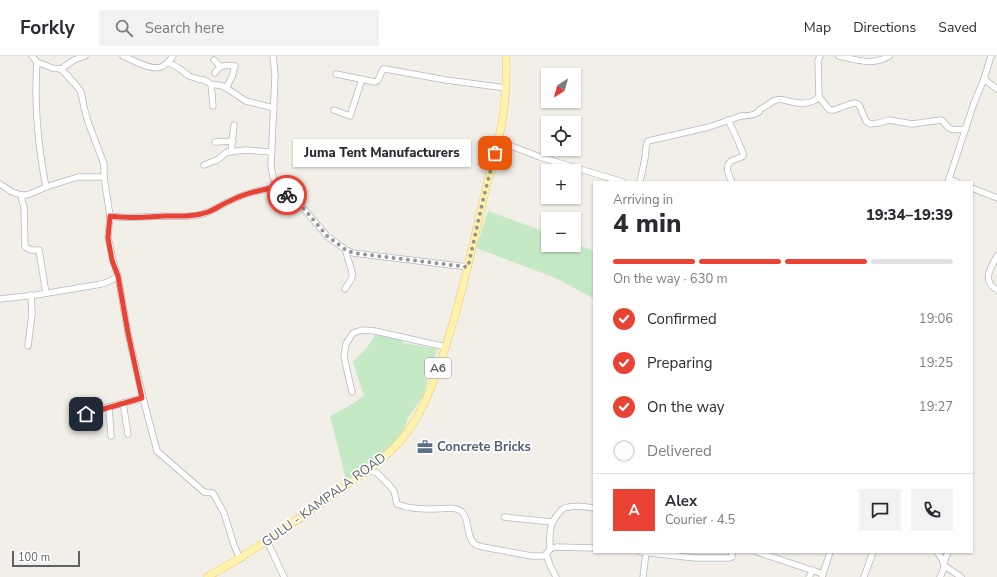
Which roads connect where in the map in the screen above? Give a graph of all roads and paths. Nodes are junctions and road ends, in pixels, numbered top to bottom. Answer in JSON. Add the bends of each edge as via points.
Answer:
{"nodes":[{"id":1,"x":32,"y":56,"type":"edge"},
{"id":2,"x":85,"y":56,"type":"edge"},
{"id":3,"x":124,"y":56,"type":"edge"},
{"id":4,"x":173,"y":56,"type":"edge"},
{"id":5,"x":273,"y":56,"type":"edge"},
{"id":6,"x":506,"y":56,"type":"edge"},
{"id":7,"x":820,"y":56,"type":"edge"},
{"id":8,"x":839,"y":56,"type":"edge"},
{"id":9,"x":889,"y":56,"type":"edge"},
{"id":10,"x":991,"y":56,"type":"edge"},
{"id":11,"x":214,"y":60,"type":"dead end"},
{"id":12,"x":37,"y":62,"type":"junction"},
{"id":13,"x":168,"y":62,"type":"junction"},
{"id":14,"x":220,"y":66,"type":"junction"},
{"id":15,"x":61,"y":69,"type":"junction"},
{"id":16,"x":215,"y":72,"type":"dead end"},
{"id":17,"x":336,"y":74,"type":"dead end"},
{"id":18,"x":362,"y":79,"type":"junction"},
{"id":19,"x":984,"y":79,"type":"junction"},
{"id":20,"x":211,"y":84,"type":"junction"},
{"id":21,"x":226,"y":88,"type":"junction"},
{"id":22,"x":506,"y":88,"type":"junction"},
{"id":23,"x":997,"y":89,"type":"edge"},
{"id":24,"x":819,"y":97,"type":"junction"},
{"id":25,"x":214,"y":106,"type":"dead end"},
{"id":26,"x":274,"y":108,"type":"junction"},
{"id":27,"x":334,"y":110,"type":"dead end"},
{"id":28,"x":728,"y":120,"type":"junction"},
{"id":29,"x":234,"y":124,"type":"dead end"},
{"id":30,"x":966,"y":129,"type":"junction"},
{"id":31,"x":233,"y":141,"type":"junction"},
{"id":32,"x":498,"y":141,"type":"junction"},
{"id":33,"x":215,"y":142,"type":"dead end"},
{"id":34,"x":231,"y":152,"type":"junction"},
{"id":35,"x":272,"y":152,"type":"junction"},
{"id":36,"x":204,"y":165,"type":"dead end"},
{"id":37,"x":104,"y":177,"type":"junction"},
{"id":38,"x":949,"y":180,"type":"edge"},
{"id":39,"x":620,"y":181,"type":"edge"},
{"id":40,"x":640,"y":181,"type":"edge"},
{"id":41,"x":732,"y":181,"type":"edge"},
{"id":42,"x":0,"y":184,"type":"edge"},
{"id":43,"x":277,"y":187,"type":"junction"},
{"id":44,"x":46,"y":188,"type":"junction"},
{"id":45,"x":973,"y":188,"type":"edge"},
{"id":46,"x":22,"y":195,"type":"junction"},
{"id":47,"x":997,"y":198,"type":"edge"},
{"id":48,"x":110,"y":216,"type":"junction"},
{"id":49,"x":346,"y":250,"type":"junction"},
{"id":50,"x":997,"y":256,"type":"edge"},
{"id":51,"x":468,"y":267,"type":"junction"},
{"id":52,"x":118,"y":276,"type":"junction"},
{"id":53,"x":346,"y":289,"type":"dead end"},
{"id":54,"x":997,"y":290,"type":"edge"},
{"id":55,"x":46,"y":293,"type":"junction"},
{"id":56,"x":31,"y":295,"type":"junction"},
{"id":57,"x":0,"y":299,"type":"edge"},
{"id":58,"x":28,"y":346,"type":"dead end"},
{"id":59,"x":446,"y":347,"type":"junction"},
{"id":60,"x":352,"y":392,"type":"dead end"},
{"id":61,"x":142,"y":398,"type":"junction"},
{"id":62,"x":123,"y":403,"type":"junction"},
{"id":63,"x":109,"y":407,"type":"junction"},
{"id":64,"x":86,"y":414,"type":"dead end"},
{"id":65,"x":128,"y":434,"type":"dead end"},
{"id":66,"x":111,"y":436,"type":"dead end"},
{"id":67,"x":367,"y":470,"type":"junction"},
{"id":68,"x":593,"y":508,"type":"edge"},
{"id":69,"x":504,"y":517,"type":"dead end"},
{"id":70,"x":552,"y":522,"type":"junction"},
{"id":71,"x":267,"y":541,"type":"junction"},
{"id":72,"x":593,"y":548,"type":"edge"},
{"id":73,"x":550,"y":549,"type":"junction"},
{"id":74,"x":643,"y":553,"type":"edge"},
{"id":75,"x":652,"y":553,"type":"edge"},
{"id":76,"x":732,"y":553,"type":"edge"},
{"id":77,"x":760,"y":553,"type":"edge"},
{"id":78,"x":830,"y":553,"type":"edge"},
{"id":79,"x":873,"y":553,"type":"edge"},
{"id":80,"x":937,"y":553,"type":"edge"},
{"id":81,"x":948,"y":553,"type":"edge"},
{"id":82,"x":546,"y":554,"type":"junction"},
{"id":83,"x":240,"y":559,"type":"junction"},
{"id":84,"x":944,"y":564,"type":"junction"},
{"id":85,"x":813,"y":570,"type":"junction"},
{"id":86,"x":823,"y":575,"type":"edge"},
{"id":87,"x":207,"y":577,"type":"edge"},
{"id":88,"x":284,"y":577,"type":"edge"},
{"id":89,"x":556,"y":577,"type":"edge"},
{"id":90,"x":643,"y":577,"type":"edge"},
{"id":91,"x":810,"y":577,"type":"edge"},
{"id":92,"x":864,"y":577,"type":"edge"},
{"id":93,"x":940,"y":577,"type":"edge"},
{"id":94,"x":961,"y":577,"type":"edge"}],
"edges":[{"from":1,"to":12,"type":"street"},
{"from":2,"to":15,"type":"street"},
{"from":3,"to":13,"type":"street","via":[[154,69]]},
{"from":4,"to":13,"type":"street"},
{"from":5,"to":26,"type":"street"},
{"from":6,"to":22,"type":"main road","name":"GULU - KAMPALA ROAD","number":"A6"},
{"from":7,"to":24,"type":"street"},
{"from":8,"to":9,"type":"street","via":[[862,62]]},
{"from":10,"to":19,"type":"street"},
{"from":11,"to":14,"type":"street"},
{"from":12,"to":15,"type":"street"},
{"from":12,"to":44,"type":"street","via":[[38,133]]},
{"from":13,"to":20,"type":"street","via":[[189,76]]},
{"from":14,"to":16,"type":"street"},
{"from":14,"to":21,"type":"street","via":[[235,66]]},
{"from":15,"to":37,"type":"street","via":[[82,92],[88,122],[104,164]]},
{"from":17,"to":18,"type":"street"},
{"from":18,"to":22,"type":"street","via":[[376,82],[385,69]]},
{"from":18,"to":27,"type":"street","via":[[350,116]]},
{"from":19,"to":23,"type":"street"},
{"from":19,"to":30,"type":"street"},
{"from":20,"to":21,"type":"street"},
{"from":20,"to":25,"type":"street"},
{"from":21,"to":26,"type":"street","via":[[246,101]]},
{"from":22,"to":32,"type":"main road","name":"GULU - KAMPALA ROAD","number":"A6"},
{"from":24,"to":28,"type":"street","via":[[809,103],[777,100],[756,114]]},
{"from":24,"to":30,"type":"street","via":[[830,110],[858,104],[870,124],[889,120],[912,124],[941,120],[950,129]]},
{"from":26,"to":35,"type":"street"},
{"from":28,"to":40,"type":"street","via":[[648,141]]},
{"from":28,"to":41,"type":"street","via":[[743,154],[727,168]]},
{"from":29,"to":31,"type":"street"},
{"from":30,"to":38,"type":"street"},
{"from":31,"to":33,"type":"street"},
{"from":31,"to":34,"type":"street"},
{"from":32,"to":39,"type":"street","via":[[540,157]]},
{"from":32,"to":51,"type":"main road","name":"GULU - KAMPALA ROAD","number":"A6"},
{"from":34,"to":35,"type":"street"},
{"from":34,"to":36,"type":"street"},
{"from":35,"to":43,"type":"street","via":[[271,168]]},
{"from":37,"to":44,"type":"street","via":[[78,177]]},
{"from":37,"to":48,"type":"street"},
{"from":42,"to":46,"type":"street"},
{"from":43,"to":48,"type":"street","via":[[254,191],[230,200],[207,213],[196,215],[135,218]]},
{"from":43,"to":49,"type":"street","via":[[305,210],[327,236]]},
{"from":44,"to":46,"type":"street"},
{"from":45,"to":47,"type":"street"},
{"from":46,"to":55,"type":"street","via":[[25,248],[39,250]]},
{"from":48,"to":52,"type":"street","via":[[108,238]]},
{"from":49,"to":51,"type":"street","via":[[353,253]]},
{"from":49,"to":53,"type":"street","via":[[352,270],[352,277]]},
{"from":50,"to":54,"type":"street","via":[[988,276],[988,280]]},
{"from":51,"to":59,"type":"main road","name":"GULU - KAMPALA ROAD","number":"A6"},
{"from":52,"to":55,"type":"street","via":[[106,283]]},
{"from":52,"to":61,"type":"street"},
{"from":55,"to":56,"type":"street"},
{"from":56,"to":57,"type":"street"},
{"from":56,"to":58,"type":"street","via":[[32,314]]},
{"from":59,"to":60,"type":"street","via":[[375,331],[362,330],[353,333],[346,344],[344,357]]},
{"from":59,"to":67,"type":"main road","name":"GULU - KAMPALA ROAD","number":"A6","via":[[414,424],[389,454]]},
{"from":61,"to":62,"type":"street"},
{"from":61,"to":83,"type":"street","via":[[157,451],[204,492],[213,493],[224,513]]},
{"from":62,"to":63,"type":"street"},
{"from":62,"to":65,"type":"street"},
{"from":63,"to":64,"type":"street"},
{"from":63,"to":66,"type":"street"},
{"from":67,"to":71,"type":"main road","name":"GULU - KAMPALA ROAD","number":"A6"},
{"from":67,"to":82,"type":"street","via":[[377,473],[390,485],[400,506],[450,508],[461,511],[466,518],[472,541],[476,544],[532,556]]},
{"from":68,"to":70,"type":"street","via":[[564,508]]},
{"from":69,"to":70,"type":"street"},
{"from":70,"to":73,"type":"street"},
{"from":71,"to":83,"type":"main road","name":"GULU - KAMPALA ROAD","number":"A6"},
{"from":71,"to":88,"type":"street"},
{"from":72,"to":73,"type":"street"},
{"from":73,"to":82,"type":"street"},
{"from":74,"to":90,"type":"street"},
{"from":75,"to":76,"type":"street","via":[[696,558],[729,558],[732,557]]},
{"from":77,"to":85,"type":"street"},
{"from":78,"to":86,"type":"street"},
{"from":79,"to":92,"type":"street"},
{"from":80,"to":84,"type":"street"},
{"from":81,"to":84,"type":"street"},
{"from":82,"to":89,"type":"street"},
{"from":83,"to":87,"type":"main road","name":"GULU - KAMPALA ROAD","number":"A6"},
{"from":84,"to":93,"type":"street"},
{"from":84,"to":94,"type":"street"},
{"from":85,"to":86,"type":"street"},
{"from":85,"to":91,"type":"street"}]}
